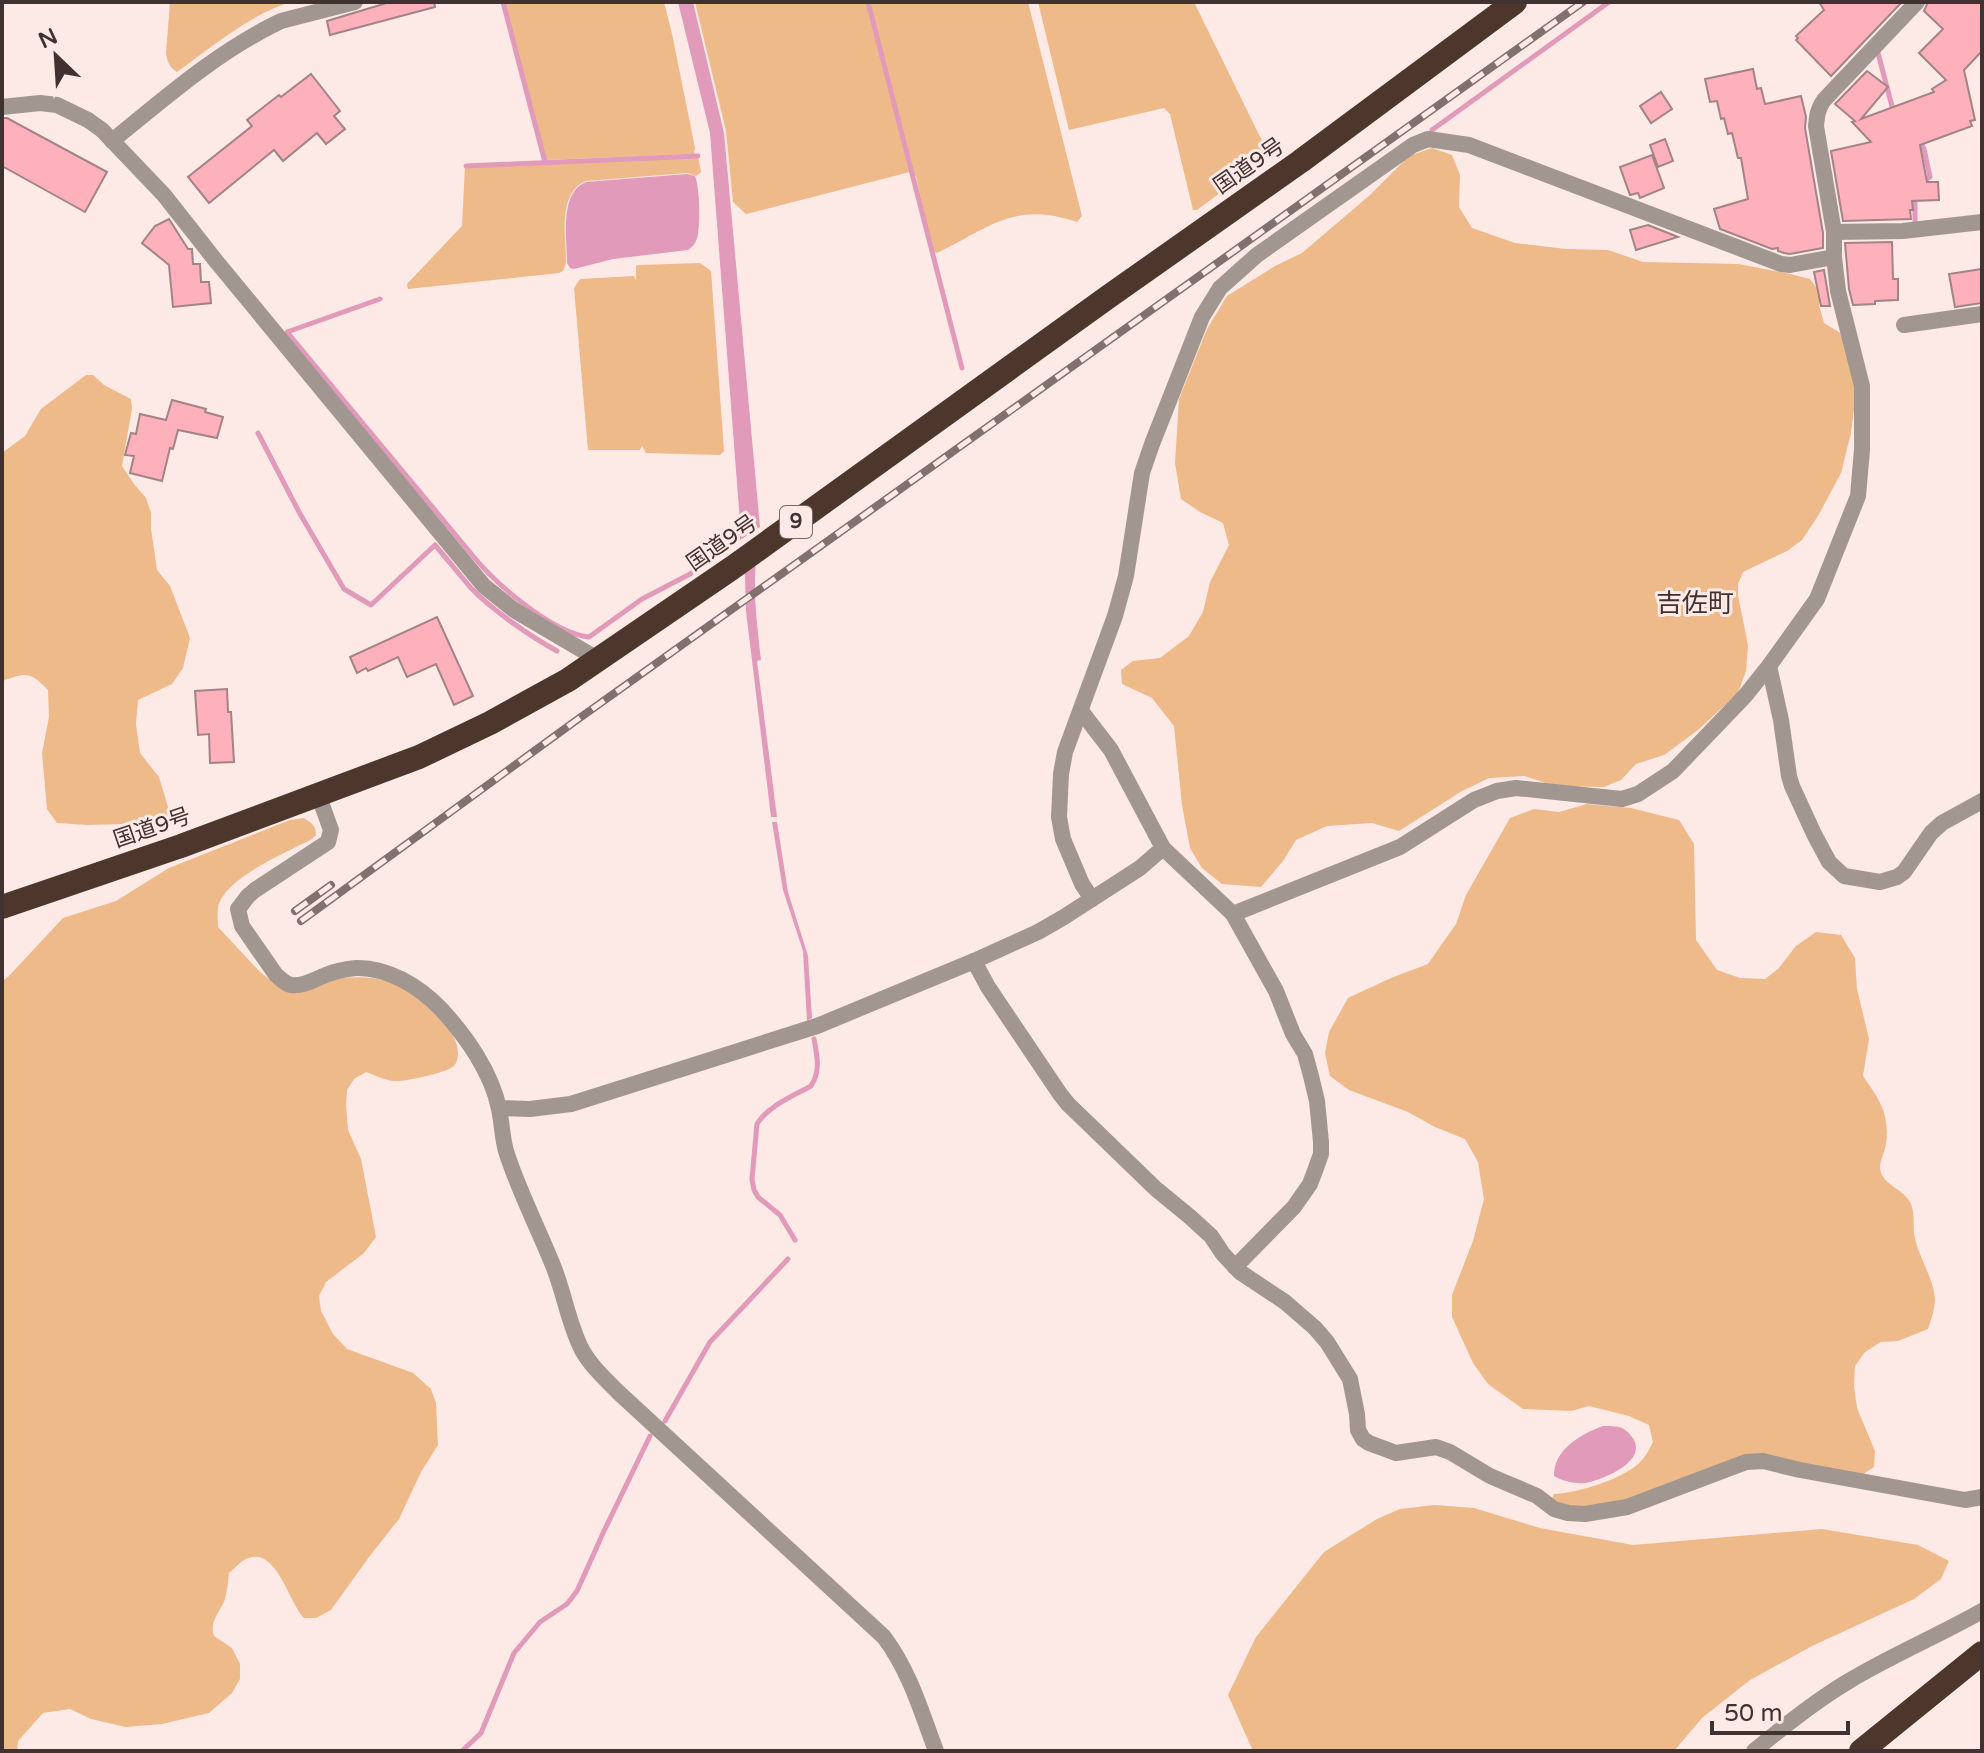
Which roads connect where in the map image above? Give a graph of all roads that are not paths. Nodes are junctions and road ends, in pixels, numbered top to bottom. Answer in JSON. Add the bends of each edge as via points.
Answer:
{"nodes":[{"id":1,"x":355,"y":2,"type":"edge"},
{"id":2,"x":1515,"y":2,"type":"edge"},
{"id":3,"x":1917,"y":2,"type":"edge"},
{"id":4,"x":2,"y":107,"type":"edge"},
{"id":5,"x":112,"y":141,"type":"junction"},
{"id":6,"x":1982,"y":222,"type":"edge"},
{"id":7,"x":1834,"y":232,"type":"junction"},
{"id":8,"x":1834,"y":257,"type":"junction"},
{"id":9,"x":1982,"y":314,"type":"edge"},
{"id":10,"x":1904,"y":325,"type":"dead end"},
{"id":11,"x":599,"y":660,"type":"junction"},
{"id":12,"x":1769,"y":666,"type":"junction"},
{"id":13,"x":1081,"y":711,"type":"junction"},
{"id":14,"x":318,"y":794,"type":"junction"},
{"id":15,"x":1982,"y":801,"type":"edge"},
{"id":16,"x":1163,"y":848,"type":"junction"},
{"id":17,"x":1092,"y":899,"type":"junction"},
{"id":18,"x":2,"y":907,"type":"edge"},
{"id":19,"x":1233,"y":914,"type":"junction"},
{"id":20,"x":974,"y":961,"type":"junction"},
{"id":21,"x":499,"y":1108,"type":"junction"},
{"id":22,"x":1235,"y":1267,"type":"junction"},
{"id":23,"x":1982,"y":1497,"type":"edge"},
{"id":24,"x":1982,"y":1611,"type":"edge"},
{"id":25,"x":1982,"y":1653,"type":"edge"},
{"id":26,"x":936,"y":1751,"type":"edge"},
{"id":27,"x":1754,"y":1751,"type":"edge"},
{"id":28,"x":1861,"y":1751,"type":"edge"}],
"edges":[{"from":1,"to":5,"type":"street","via":[[270,27],[190,78]]},
{"from":2,"to":11,"type":"highway","name":"国道9号","number":"9","via":[[1301,161]]},
{"from":3,"to":7,"type":"street","via":[[1819,106],[1816,126]]},
{"from":4,"to":5,"type":"street","via":[[57,105],[88,120]]},
{"from":5,"to":11,"type":"street","via":[[164,195],[484,586]]},
{"from":6,"to":7,"type":"street"},
{"from":7,"to":8,"type":"street"},
{"from":8,"to":12,"type":"street","via":[[1862,386],[1858,496],[1817,599]]},
{"from":8,"to":13,"type":"street","via":[[1781,264],[1469,145],[1428,139],[1413,145],[1257,255],[1210,302],[1142,473],[1126,576]]},
{"from":9,"to":10,"type":"street"},
{"from":11,"to":14,"type":"highway","name":"国道9号","number":"9","via":[[419,757]]},
{"from":12,"to":15,"type":"street","via":[[1789,776],[1829,862],[1844,876],[1880,882],[1897,877],[1942,823]]},
{"from":12,"to":19,"type":"street","via":[[1673,771],[1638,794],[1622,799],[1516,788],[1497,791],[1400,847]]},
{"from":13,"to":16,"type":"street","via":[[1111,750]]},
{"from":13,"to":17,"type":"street","via":[[1065,752],[1059,817],[1070,859]]},
{"from":14,"to":18,"type":"highway","name":"国道9号","number":"9"},
{"from":14,"to":21,"type":"street","via":[[331,830],[328,842],[248,896],[238,909],[242,926],[276,975],[291,985],[357,968],[390,974],[422,991],[471,1048]]},
{"from":16,"to":17,"type":"street"},
{"from":16,"to":19,"type":"street"},
{"from":17,"to":20,"type":"street","via":[[1038,932]]},
{"from":19,"to":22,"type":"street","via":[[1305,1054],[1321,1142],[1310,1184]]},
{"from":20,"to":21,"type":"street","via":[[817,1026],[571,1104]]},
{"from":20,"to":22,"type":"street","via":[[1060,1094],[1211,1236]]},
{"from":21,"to":26,"type":"street","via":[[506,1153],[586,1355],[618,1392],[884,1637],[908,1676]]},
{"from":22,"to":23,"type":"street","via":[[1300,1313],[1327,1342],[1350,1379],[1363,1439],[1396,1453],[1436,1447],[1450,1452],[1554,1509],[1585,1514],[1627,1507],[1754,1461],[1965,1500]]},
{"from":24,"to":27,"type":"street","via":[[1848,1681]]},
{"from":25,"to":28,"type":"highway"}]}
